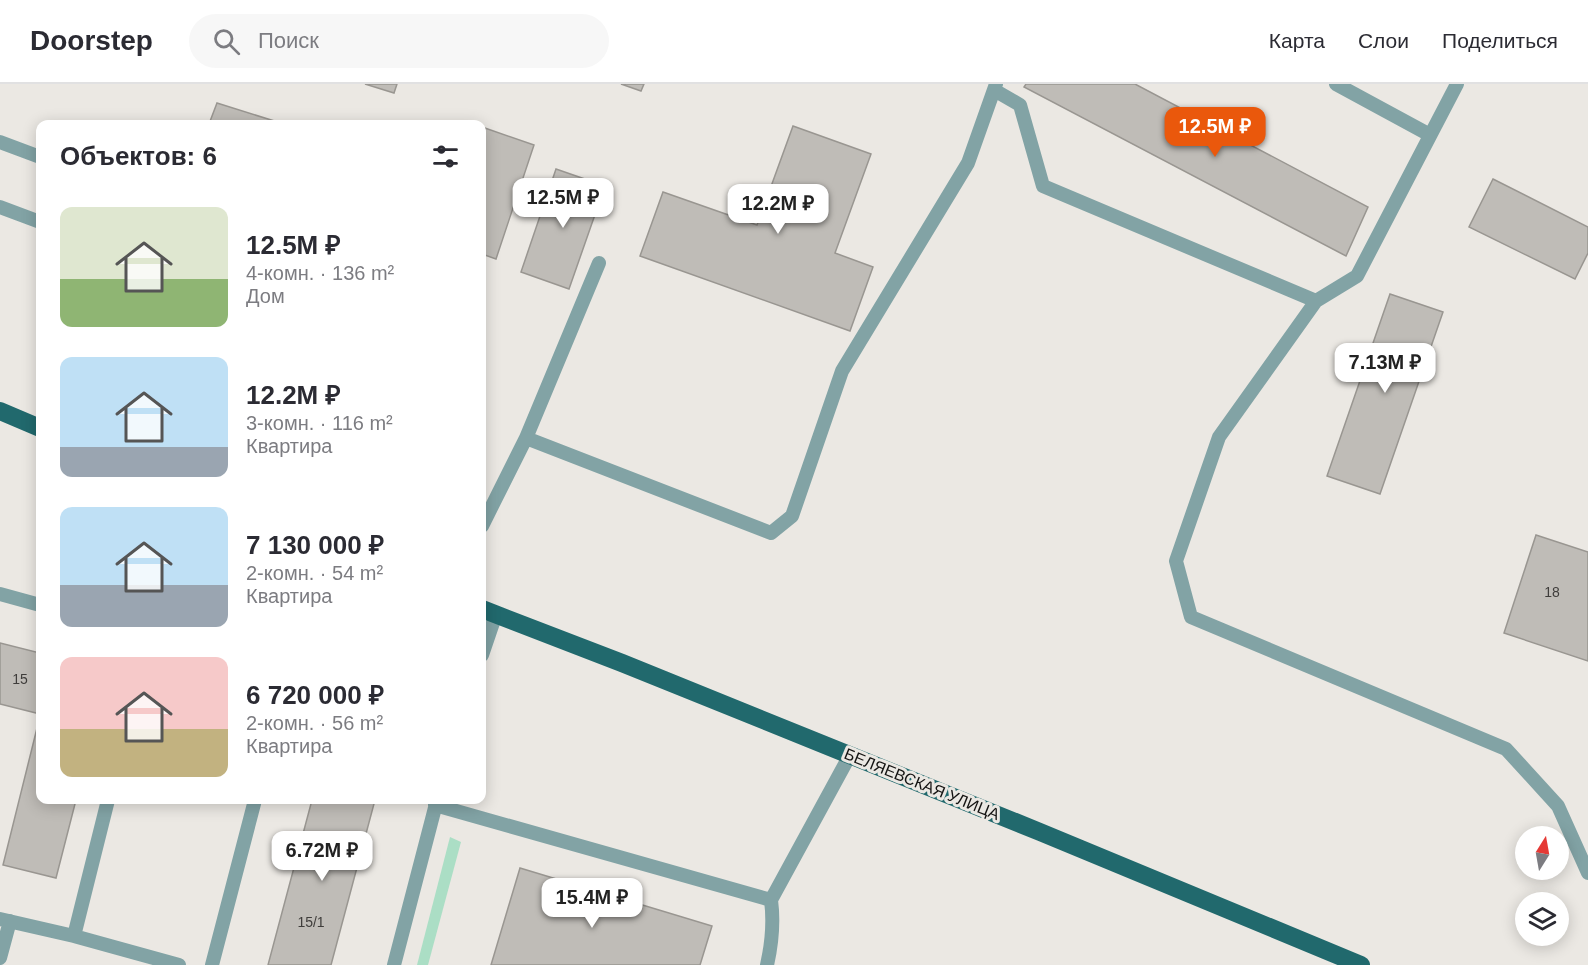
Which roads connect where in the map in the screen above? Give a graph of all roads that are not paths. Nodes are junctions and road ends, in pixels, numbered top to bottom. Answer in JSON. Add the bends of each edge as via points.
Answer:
{"nodes":[{"id":1,"x":1336,"y":84,"type":"edge"},
{"id":2,"x":1457,"y":84,"type":"edge"},
{"id":3,"x":995,"y":87,"type":"edge"},
{"id":4,"x":1430,"y":135,"type":"junction"},
{"id":5,"x":0,"y":142,"type":"edge"},
{"id":6,"x":36,"y":156,"type":"edge"},
{"id":7,"x":0,"y":207,"type":"edge"},
{"id":8,"x":36,"y":220,"type":"edge"},
{"id":9,"x":599,"y":263,"type":"dead end"},
{"id":10,"x":1316,"y":302,"type":"junction"},
{"id":11,"x":0,"y":411,"type":"edge"},
{"id":12,"x":36,"y":426,"type":"edge"},
{"id":13,"x":526,"y":438,"type":"junction"},
{"id":14,"x":486,"y":518,"type":"edge"},
{"id":15,"x":0,"y":594,"type":"edge"},
{"id":16,"x":36,"y":604,"type":"edge"},
{"id":17,"x":489,"y":611,"type":"edge"},
{"id":18,"x":486,"y":630,"type":"edge"},
{"id":19,"x":850,"y":755,"type":"junction"},
{"id":20,"x":107,"y":804,"type":"edge"},
{"id":21,"x":254,"y":804,"type":"edge"},
{"id":22,"x":435,"y":804,"type":"edge"},
{"id":23,"x":443,"y":804,"type":"edge"},
{"id":24,"x":1588,"y":873,"type":"edge"},
{"id":25,"x":771,"y":900,"type":"junction"},
{"id":26,"x":5,"y":920,"type":"edge"},
{"id":27,"x":74,"y":936,"type":"junction"},
{"id":28,"x":0,"y":958,"type":"edge"},
{"id":29,"x":179,"y":965,"type":"edge"},
{"id":30,"x":212,"y":965,"type":"edge"},
{"id":31,"x":394,"y":965,"type":"edge"},
{"id":32,"x":767,"y":965,"type":"edge"},
{"id":33,"x":1361,"y":965,"type":"edge"}],
"edges":[{"from":1,"to":4,"type":"lane"},
{"from":2,"to":4,"type":"lane"},
{"from":3,"to":10,"type":"lane","via":[[1020,105],[1043,186]]},
{"from":3,"to":13,"type":"lane","via":[[968,163],[842,371],[792,516],[771,533]]},
{"from":4,"to":10,"type":"lane","via":[[1357,276]]},
{"from":5,"to":6,"type":"lane"},
{"from":7,"to":8,"type":"lane"},
{"from":9,"to":13,"type":"lane"},
{"from":10,"to":24,"type":"lane","via":[[1220,437],[1176,561],[1191,617],[1506,748],[1558,806]]},
{"from":11,"to":12,"type":"main road"},
{"from":13,"to":14,"type":"lane"},
{"from":15,"to":16,"type":"lane"},
{"from":17,"to":18,"type":"lane"},
{"from":17,"to":19,"type":"main road","name":"БЕЛЯЕВСКАЯ УЛИЦА"},
{"from":19,"to":25,"type":"lane"},
{"from":19,"to":33,"type":"main road","name":"БЕЛЯЕВСКАЯ УЛИЦА"},
{"from":20,"to":27,"type":"lane"},
{"from":21,"to":30,"type":"lane"},
{"from":22,"to":31,"type":"lane"},
{"from":23,"to":25,"type":"lane"},
{"from":25,"to":32,"type":"lane","via":[[774,924]]},
{"from":26,"to":27,"type":"lane"},
{"from":26,"to":28,"type":"lane"},
{"from":27,"to":29,"type":"lane"}]}
